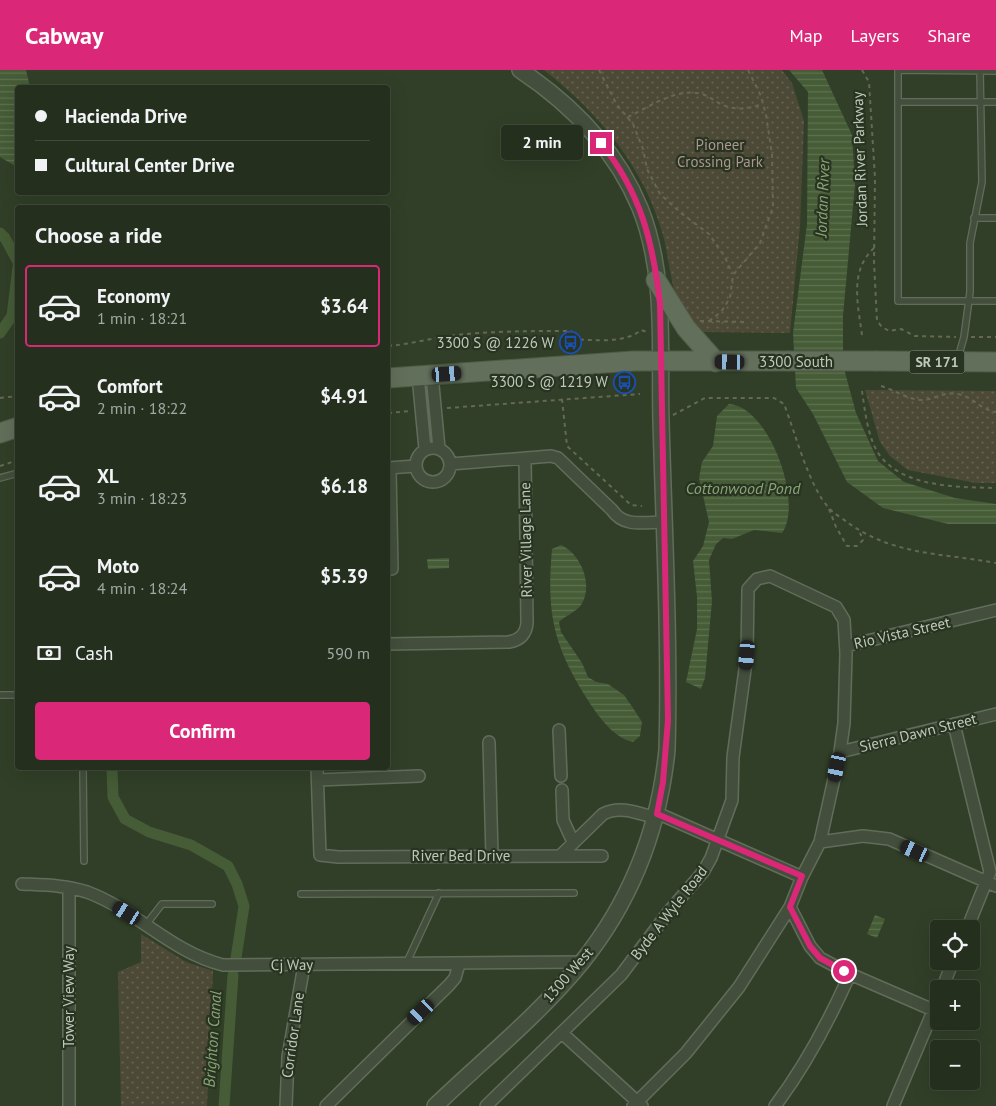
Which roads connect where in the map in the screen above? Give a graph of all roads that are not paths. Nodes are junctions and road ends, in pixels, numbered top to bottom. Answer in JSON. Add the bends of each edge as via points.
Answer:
{"nodes":[{"id":1,"x":520,"y":70,"type":"edge"},
{"id":2,"x":980,"y":70,"type":"edge"},
{"id":3,"x":996,"y":70,"type":"edge"},
{"id":4,"x":898,"y":102,"type":"junction"},
{"id":5,"x":981,"y":102,"type":"junction"},
{"id":6,"x":996,"y":102,"type":"edge"},
{"id":7,"x":974,"y":218,"type":"junction"},
{"id":8,"x":996,"y":218,"type":"edge"},
{"id":9,"x":656,"y":280,"type":"junction"},
{"id":10,"x":969,"y":301,"type":"junction"},
{"id":11,"x":996,"y":301,"type":"edge"},
{"id":12,"x":661,"y":361,"type":"junction"},
{"id":13,"x":716,"y":362,"type":"junction"},
{"id":14,"x":957,"y":362,"type":"junction"},
{"id":15,"x":996,"y":362,"type":"edge"},
{"id":16,"x":425,"y":375,"type":"junction"},
{"id":17,"x":390,"y":378,"type":"edge"},
{"id":18,"x":15,"y":428,"type":"edge"},
{"id":19,"x":0,"y":433,"type":"edge"},
{"id":20,"x":439,"y":448,"type":"junction"},
{"id":21,"x":425,"y":449,"type":"junction"},
{"id":22,"x":525,"y":458,"type":"junction"},
{"id":23,"x":450,"y":464,"type":"junction"},
{"id":24,"x":416,"y":466,"type":"junction"},
{"id":25,"x":390,"y":468,"type":"edge"},
{"id":26,"x":15,"y":473,"type":"edge"},
{"id":27,"x":0,"y":478,"type":"edge"},
{"id":28,"x":390,"y":502,"type":"edge"},
{"id":29,"x":665,"y":522,"type":"junction"},
{"id":30,"x":392,"y":569,"type":"dead end"},
{"id":31,"x":756,"y":579,"type":"joint"},
{"id":32,"x":996,"y":610,"type":"edge"},
{"id":33,"x":390,"y":644,"type":"edge"},
{"id":34,"x":846,"y":646,"type":"junction"},
{"id":35,"x":0,"y":695,"type":"edge"},
{"id":36,"x":15,"y":695,"type":"edge"},
{"id":37,"x":996,"y":714,"type":"edge"},
{"id":38,"x":954,"y":724,"type":"junction"},
{"id":39,"x":559,"y":730,"type":"dead end"},
{"id":40,"x":488,"y":742,"type":"dead end"},
{"id":41,"x":840,"y":752,"type":"junction"},
{"id":42,"x":83,"y":770,"type":"edge"},
{"id":43,"x":317,"y":770,"type":"edge"},
{"id":44,"x":419,"y":776,"type":"dead end"},
{"id":45,"x":561,"y":776,"type":"dead end"},
{"id":46,"x":318,"y":780,"type":"junction"},
{"id":47,"x":562,"y":790,"type":"dead end"},
{"id":48,"x":656,"y":816,"type":"junction"},
{"id":49,"x":718,"y":840,"type":"junction"},
{"id":50,"x":573,"y":842,"type":"junction"},
{"id":51,"x":820,"y":842,"type":"junction"},
{"id":52,"x":492,"y":856,"type":"junction"},
{"id":53,"x":560,"y":856,"type":"junction"},
{"id":54,"x":602,"y":856,"type":"dead end"},
{"id":55,"x":84,"y":861,"type":"dead end"},
{"id":56,"x":802,"y":876,"type":"junction"},
{"id":57,"x":22,"y":884,"type":"dead end"},
{"id":58,"x":992,"y":884,"type":"edge"},
{"id":59,"x":69,"y":888,"type":"junction"},
{"id":60,"x":574,"y":893,"type":"dead end"},
{"id":61,"x":301,"y":894,"type":"dead end"},
{"id":62,"x":439,"y":894,"type":"junction"},
{"id":63,"x":212,"y":904,"type":"dead end"},
{"id":64,"x":790,"y":907,"type":"junction"},
{"id":65,"x":972,"y":920,"type":"edge"},
{"id":66,"x":145,"y":926,"type":"junction"},
{"id":67,"x":582,"y":962,"type":"junction"},
{"id":68,"x":406,"y":964,"type":"junction"},
{"id":69,"x":459,"y":964,"type":"junction"},
{"id":70,"x":304,"y":965,"type":"junction"},
{"id":71,"x":850,"y":974,"type":"junction"},
{"id":72,"x":930,"y":1009,"type":"edge"},
{"id":73,"x":930,"y":1017,"type":"edge"},
{"id":74,"x":563,"y":1034,"type":"junction"},
{"id":75,"x":638,"y":1105,"type":"edge"},
{"id":76,"x":69,"y":1106,"type":"edge"},
{"id":77,"x":286,"y":1106,"type":"edge"},
{"id":78,"x":326,"y":1106,"type":"edge"},
{"id":79,"x":435,"y":1106,"type":"edge"},
{"id":80,"x":486,"y":1106,"type":"edge"},
{"id":81,"x":775,"y":1106,"type":"edge"},
{"id":82,"x":892,"y":1106,"type":"edge"}],
"edges":[{"from":1,"to":9,"type":"street","name":"1300 West","via":[[574,112],[615,162],[646,226]]},
{"from":2,"to":3,"type":"lane"},
{"from":2,"to":4,"type":"lane","via":[[898,70]]},
{"from":2,"to":5,"type":"lane"},
{"from":4,"to":5,"type":"lane"},
{"from":4,"to":10,"type":"lane","via":[[898,301]]},
{"from":5,"to":6,"type":"lane"},
{"from":5,"to":7,"type":"lane","via":[[982,182]]},
{"from":7,"to":8,"type":"lane"},
{"from":7,"to":10,"type":"lane"},
{"from":9,"to":12,"type":"street","name":"1300 West","via":[[660,304]]},
{"from":9,"to":13,"type":"main road","via":[[686,328]]},
{"from":10,"to":11,"type":"lane"},
{"from":10,"to":14,"type":"lane"},
{"from":12,"to":13,"type":"main road","name":"3300 South","number":"SR 171"},
{"from":12,"to":16,"type":"main road","name":"3300 South","number":"SR 171"},
{"from":12,"to":29,"type":"street","name":"1300 West"},
{"from":13,"to":14,"type":"main road","name":"3300 South","number":"SR 171","bridge":true},
{"from":14,"to":15,"type":"main road","name":"3300 South","number":"SR 171"},
{"from":16,"to":17,"type":"main road","name":"3300 South","number":"SR 171"},
{"from":16,"to":20,"type":"street","via":[[435,409]]},
{"from":16,"to":21,"type":"street","via":[[421,410]]},
{"from":18,"to":19,"type":"main road"},
{"from":20,"to":21,"type":"street"},
{"from":20,"to":23,"type":"street","via":[[449,457]]},
{"from":21,"to":24,"type":"street"},
{"from":22,"to":23,"type":"street"},
{"from":22,"to":29,"type":"street","via":[[558,458],[618,518],[627,523]]},
{"from":22,"to":33,"type":"street","name":"River Village Lane","via":[[527,628],[520,638],[509,642]]},
{"from":23,"to":24,"type":"street","via":[[447,475],[437,482],[421,477]]},
{"from":24,"to":25,"type":"street"},
{"from":26,"to":27,"type":"lane"},
{"from":28,"to":30,"type":"street"},
{"from":29,"to":48,"type":"street","name":"1300 West","via":[[667,740]]},
{"from":31,"to":34,"type":"street","name":"Rio Vista Street","via":[[770,576],[836,607],[844,620]]},
{"from":31,"to":49,"type":"street","name":"Byde A Wyle Road","via":[[748,589],[747,655],[732,757],[732,800]]},
{"from":32,"to":34,"type":"street","name":"Rio Vista Street"},
{"from":34,"to":41,"type":"street","via":[[846,698]]},
{"from":35,"to":36,"type":"lane"},
{"from":37,"to":38,"type":"street","name":"Sierra Dawn Street"},
{"from":38,"to":41,"type":"street","name":"Sierra Dawn Street"},
{"from":38,"to":58,"type":"street"},
{"from":39,"to":45,"type":"street"},
{"from":40,"to":52,"type":"street"},
{"from":41,"to":51,"type":"street"},
{"from":42,"to":55,"type":"lane"},
{"from":43,"to":46,"type":"street"},
{"from":44,"to":46,"type":"street"},
{"from":46,"to":52,"type":"street","name":"River Bed Drive","via":[[320,855]]},
{"from":47,"to":50,"type":"street","via":[[563,820]]},
{"from":48,"to":49,"type":"street"},
{"from":48,"to":50,"type":"street","via":[[611,810]]},
{"from":48,"to":67,"type":"street","name":"1300 West","via":[[625,896]]},
{"from":49,"to":56,"type":"street"},
{"from":49,"to":74,"type":"street","name":"Byde A Wyle Road","via":[[703,872],[621,975]]},
{"from":50,"to":53,"type":"street"},
{"from":51,"to":56,"type":"street"},
{"from":51,"to":58,"type":"street","via":[[863,836],[889,840]]},
{"from":52,"to":53,"type":"street","name":"River Bed Drive"},
{"from":53,"to":54,"type":"street","name":"River Bed Drive"},
{"from":56,"to":64,"type":"street"},
{"from":57,"to":59,"type":"street","name":"Cj Way"},
{"from":58,"to":65,"type":"street"},
{"from":59,"to":66,"type":"street","name":"Cj Way","via":[[97,896]]},
{"from":59,"to":76,"type":"street","name":"Tower View Way"},
{"from":60,"to":62,"type":"lane"},
{"from":61,"to":62,"type":"lane"},
{"from":62,"to":68,"type":"lane"},
{"from":63,"to":66,"type":"lane","via":[[162,904]]},
{"from":64,"to":71,"type":"street","via":[[810,946],[820,958]]},
{"from":64,"to":75,"type":"street","via":[[739,987],[710,1025]]},
{"from":66,"to":70,"type":"street","name":"Cj Way","via":[[207,961],[237,966]]},
{"from":67,"to":69,"type":"street","name":"Cj Way"},
{"from":67,"to":79,"type":"street","name":"1300 West"},
{"from":68,"to":69,"type":"street","name":"Cj Way"},
{"from":68,"to":70,"type":"street","name":"Cj Way"},
{"from":69,"to":78,"type":"street","via":[[455,978],[442,992]]},
{"from":70,"to":77,"type":"street","name":"Corridor Lane","via":[[288,1058]]},
{"from":71,"to":72,"type":"street"},
{"from":71,"to":81,"type":"street","via":[[829,1022]]},
{"from":73,"to":82,"type":"street"},
{"from":74,"to":75,"type":"street"},
{"from":74,"to":80,"type":"street","name":"Byde A Wyle Road"}]}
